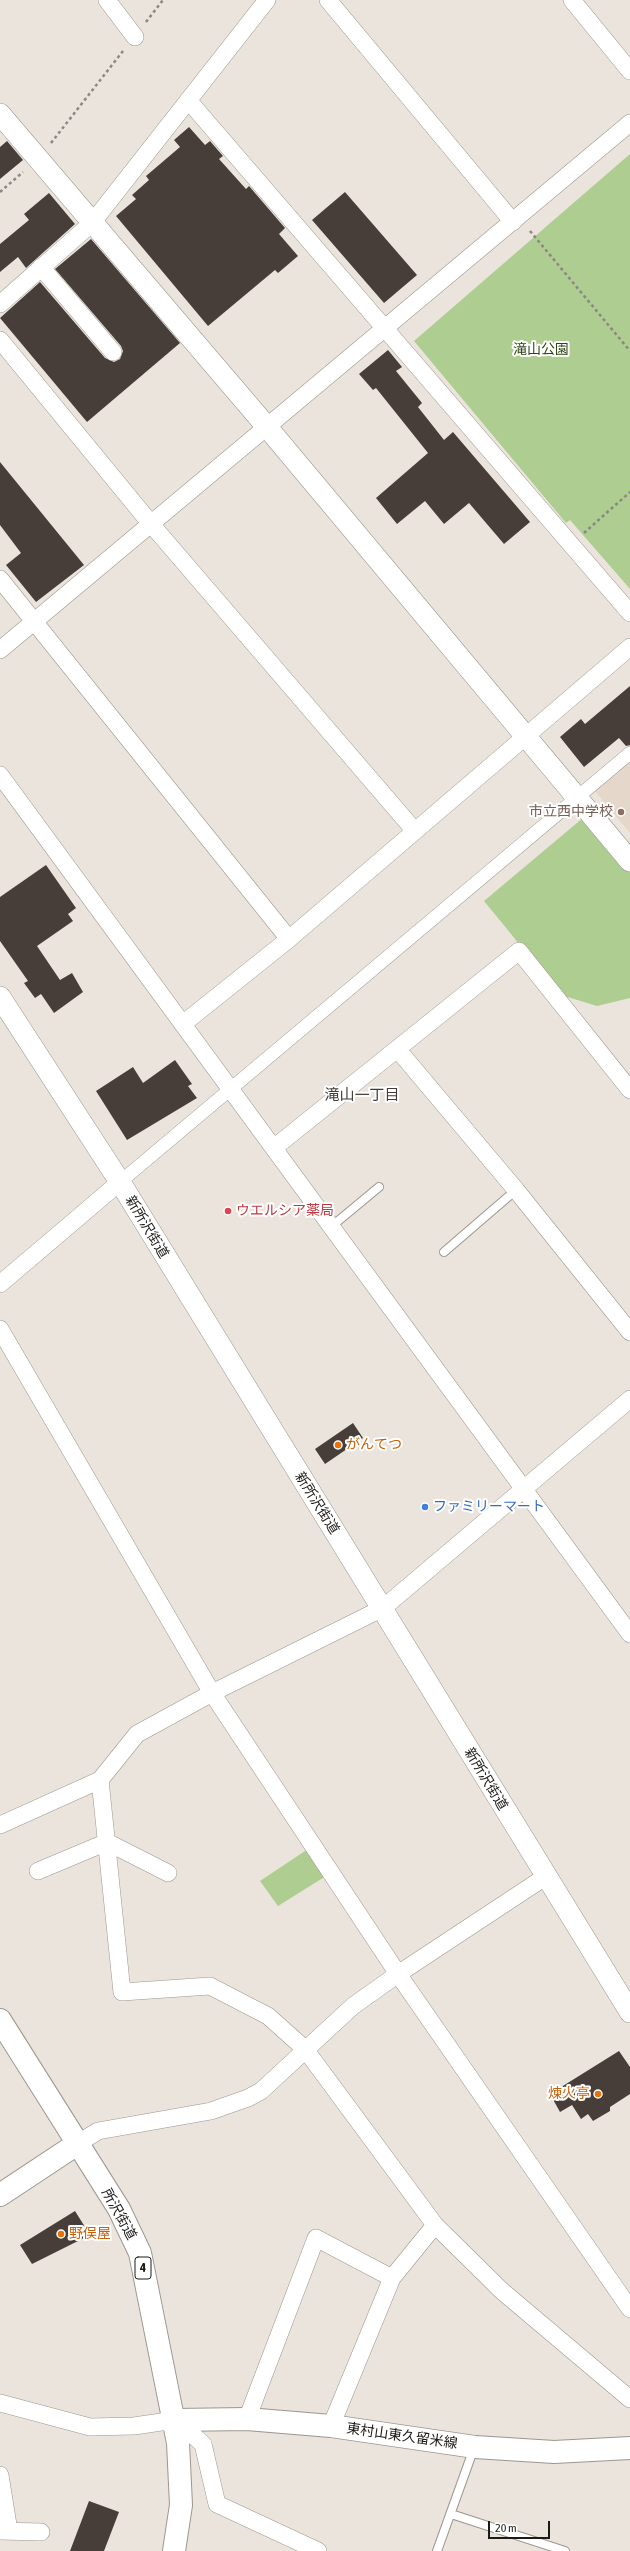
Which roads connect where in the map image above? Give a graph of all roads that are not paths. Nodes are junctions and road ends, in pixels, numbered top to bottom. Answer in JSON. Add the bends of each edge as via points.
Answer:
{"nodes":[{"id":1,"x":107,"y":0,"type":"edge"},
{"id":2,"x":267,"y":0,"type":"edge"},
{"id":3,"x":328,"y":0,"type":"edge"},
{"id":4,"x":572,"y":0,"type":"edge"},
{"id":5,"x":135,"y":37,"type":"road end"},
{"id":6,"x":630,"y":71,"type":"edge"},
{"id":7,"x":188,"y":100,"type":"junction"},
{"id":8,"x":0,"y":114,"type":"edge"},
{"id":9,"x":630,"y":123,"type":"edge"},
{"id":10,"x":516,"y":219,"type":"junction"},
{"id":11,"x":92,"y":223,"type":"junction"},
{"id":12,"x":41,"y":268,"type":"junction"},
{"id":13,"x":0,"y":304,"type":"edge"},
{"id":14,"x":386,"y":328,"type":"junction"},
{"id":15,"x":0,"y":340,"type":"edge"},
{"id":16,"x":113,"y":352,"type":"dead end"},
{"id":17,"x":267,"y":427,"type":"junction"},
{"id":18,"x":150,"y":524,"type":"junction"},
{"id":19,"x":0,"y":579,"type":"edge"},
{"id":20,"x":630,"y":613,"type":"edge"},
{"id":21,"x":34,"y":621,"type":"junction"},
{"id":22,"x":630,"y":648,"type":"edge"},
{"id":23,"x":0,"y":650,"type":"edge"},
{"id":24,"x":525,"y":737,"type":"junction"},
{"id":25,"x":630,"y":753,"type":"edge"},
{"id":26,"x":0,"y":775,"type":"edge"},
{"id":27,"x":576,"y":798,"type":"junction"},
{"id":28,"x":414,"y":830,"type":"junction"},
{"id":29,"x":630,"y":861,"type":"edge"},
{"id":30,"x":289,"y":939,"type":"junction"},
{"id":31,"x":0,"y":997,"type":"edge"},
{"id":32,"x":184,"y":1023,"type":"junction"},
{"id":33,"x":398,"y":1050,"type":"junction"},
{"id":34,"x":231,"y":1088,"type":"junction"},
{"id":35,"x":630,"y":1090,"type":"edge"},
{"id":36,"x":275,"y":1147,"type":"junction"},
{"id":37,"x":120,"y":1182,"type":"junction"},
{"id":38,"x":379,"y":1187,"type":"dead end"},
{"id":39,"x":516,"y":1190,"type":"junction"},
{"id":40,"x":332,"y":1226,"type":"junction"},
{"id":41,"x":444,"y":1252,"type":"dead end"},
{"id":42,"x":0,"y":1284,"type":"edge"},
{"id":43,"x":0,"y":1329,"type":"edge"},
{"id":44,"x":630,"y":1332,"type":"edge"},
{"id":45,"x":630,"y":1399,"type":"edge"},
{"id":46,"x":522,"y":1488,"type":"junction"},
{"id":47,"x":383,"y":1608,"type":"junction"},
{"id":48,"x":630,"y":1634,"type":"edge"},
{"id":49,"x":212,"y":1693,"type":"junction"},
{"id":50,"x":100,"y":1780,"type":"junction"},
{"id":51,"x":0,"y":1825,"type":"edge"},
{"id":52,"x":107,"y":1842,"type":"junction"},
{"id":53,"x":38,"y":1871,"type":"dead end"},
{"id":54,"x":168,"y":1873,"type":"dead end"},
{"id":55,"x":545,"y":1877,"type":"junction"},
{"id":56,"x":398,"y":1974,"type":"junction"},
{"id":57,"x":630,"y":2012,"type":"edge"},
{"id":58,"x":0,"y":2020,"type":"edge"},
{"id":59,"x":305,"y":2049,"type":"junction"},
{"id":60,"x":77,"y":2144,"type":"junction"},
{"id":61,"x":0,"y":2195,"type":"edge"},
{"id":62,"x":435,"y":2224,"type":"junction"},
{"id":63,"x":392,"y":2278,"type":"junction"},
{"id":64,"x":630,"y":2309,"type":"edge"},
{"id":65,"x":630,"y":2399,"type":"edge"},
{"id":66,"x":0,"y":2402,"type":"edge"},
{"id":67,"x":175,"y":2420,"type":"junction"},
{"id":68,"x":248,"y":2420,"type":"junction"},
{"id":69,"x":331,"y":2426,"type":"junction"},
{"id":70,"x":475,"y":2447,"type":"junction"},
{"id":71,"x":630,"y":2448,"type":"edge"},
{"id":72,"x":0,"y":2474,"type":"edge"},
{"id":73,"x":451,"y":2514,"type":"junction"},
{"id":74,"x":4,"y":2531,"type":"edge"},
{"id":75,"x":41,"y":2532,"type":"dead end"},
{"id":76,"x":174,"y":2551,"type":"edge"},
{"id":77,"x":318,"y":2551,"type":"edge"},
{"id":78,"x":437,"y":2551,"type":"edge"},
{"id":79,"x":565,"y":2551,"type":"edge"}],
"edges":[{"from":1,"to":5,"type":"street"},
{"from":2,"to":7,"type":"street"},
{"from":3,"to":10,"type":"street"},
{"from":4,"to":6,"type":"street"},
{"from":7,"to":11,"type":"street"},
{"from":7,"to":14,"type":"street"},
{"from":8,"to":11,"type":"street"},
{"from":9,"to":10,"type":"street"},
{"from":10,"to":14,"type":"street"},
{"from":11,"to":12,"type":"street"},
{"from":11,"to":17,"type":"street"},
{"from":12,"to":13,"type":"street"},
{"from":12,"to":16,"type":"street"},
{"from":14,"to":17,"type":"street"},
{"from":14,"to":20,"type":"street"},
{"from":15,"to":18,"type":"street"},
{"from":17,"to":18,"type":"street"},
{"from":17,"to":24,"type":"street"},
{"from":18,"to":21,"type":"street"},
{"from":18,"to":28,"type":"street"},
{"from":19,"to":21,"type":"street"},
{"from":21,"to":23,"type":"street"},
{"from":21,"to":30,"type":"street"},
{"from":22,"to":24,"type":"street"},
{"from":24,"to":27,"type":"street"},
{"from":24,"to":28,"type":"street"},
{"from":25,"to":27,"type":"street"},
{"from":26,"to":32,"type":"street"},
{"from":27,"to":29,"type":"street"},
{"from":27,"to":34,"type":"street"},
{"from":28,"to":30,"type":"street"},
{"from":30,"to":32,"type":"street"},
{"from":31,"to":37,"type":"street","name":"新所沢街道"},
{"from":32,"to":34,"type":"street"},
{"from":33,"to":35,"type":"street","via":[[519,952]]},
{"from":33,"to":36,"type":"street"},
{"from":33,"to":39,"type":"street"},
{"from":34,"to":36,"type":"street"},
{"from":34,"to":37,"type":"street"},
{"from":36,"to":40,"type":"street"},
{"from":37,"to":42,"type":"street"},
{"from":37,"to":47,"type":"street","name":"新所沢街道"},
{"from":38,"to":40,"type":"lane"},
{"from":39,"to":41,"type":"lane"},
{"from":39,"to":44,"type":"street"},
{"from":40,"to":46,"type":"street"},
{"from":43,"to":49,"type":"street"},
{"from":45,"to":46,"type":"street"},
{"from":46,"to":47,"type":"street"},
{"from":46,"to":48,"type":"street"},
{"from":47,"to":49,"type":"street"},
{"from":47,"to":55,"type":"street","name":"新所沢街道"},
{"from":49,"to":50,"type":"street","via":[[137,1734]]},
{"from":49,"to":56,"type":"street"},
{"from":50,"to":51,"type":"street"},
{"from":50,"to":52,"type":"street"},
{"from":52,"to":53,"type":"street"},
{"from":52,"to":54,"type":"street"},
{"from":52,"to":59,"type":"street","via":[[122,1992],[210,1986],[268,2016]]},
{"from":55,"to":56,"type":"street"},
{"from":55,"to":57,"type":"street","name":"新所沢街道"},
{"from":56,"to":59,"type":"street","via":[[353,2006]]},
{"from":56,"to":64,"type":"street"},
{"from":58,"to":60,"type":"main road","name":"所沢街道","number":"4"},
{"from":59,"to":60,"type":"street","via":[[261,2091],[248,2098],[211,2111],[98,2131]]},
{"from":59,"to":62,"type":"street"},
{"from":60,"to":61,"type":"main road"},
{"from":60,"to":67,"type":"main road","name":"所沢街道","number":"4","via":[[119,2209],[140,2253]]},
{"from":62,"to":63,"type":"street"},
{"from":62,"to":65,"type":"street","via":[[502,2291]]},
{"from":63,"to":68,"type":"street","via":[[316,2238]]},
{"from":63,"to":69,"type":"street"},
{"from":66,"to":67,"type":"street","via":[[90,2427],[134,2426]]},
{"from":67,"to":68,"type":"main road","name":"東村山東久留米線"},
{"from":67,"to":76,"type":"main road","name":"所沢街道","number":"4","via":[[181,2495]]},
{"from":67,"to":77,"type":"street","via":[[203,2444],[217,2504]]},
{"from":68,"to":69,"type":"main road","name":"東村山東久留米線"},
{"from":69,"to":70,"type":"main road","name":"東村山東久留米線"},
{"from":70,"to":71,"type":"main road","name":"東村山東久留米線","via":[[554,2452]]},
{"from":70,"to":73,"type":"lane"},
{"from":72,"to":74,"type":"street"},
{"from":73,"to":78,"type":"lane"},
{"from":73,"to":79,"type":"lane"},
{"from":74,"to":75,"type":"street"}]}
